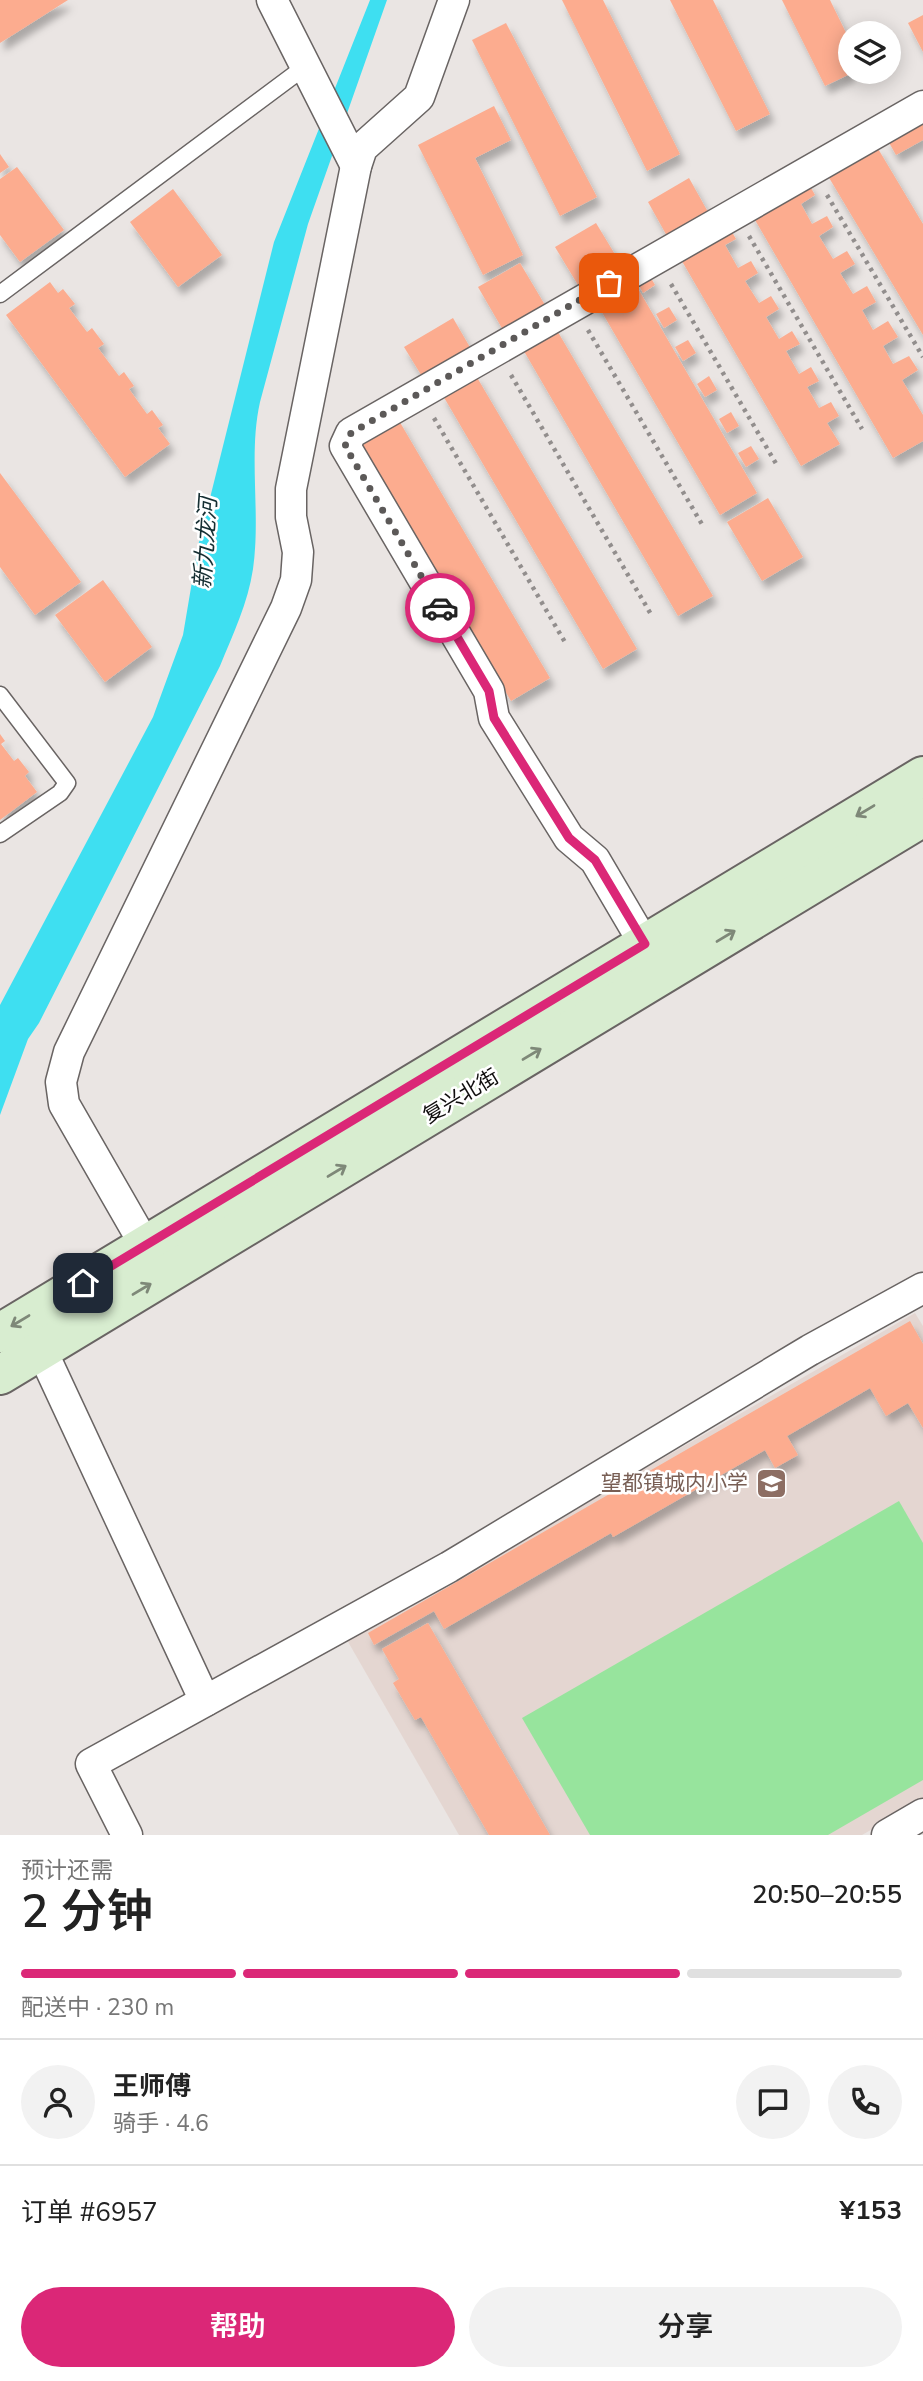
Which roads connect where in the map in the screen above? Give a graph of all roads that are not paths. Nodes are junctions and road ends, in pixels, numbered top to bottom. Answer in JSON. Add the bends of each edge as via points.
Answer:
{"nodes":[{"id":1,"x":272,"y":0,"type":"edge"},
{"id":2,"x":454,"y":0,"type":"edge"},
{"id":3,"x":311,"y":76,"type":"junction"},
{"id":4,"x":923,"y":106,"type":"edge"},
{"id":5,"x":352,"y":157,"type":"junction"},
{"id":6,"x":0,"y":295,"type":"edge"},
{"id":7,"x":0,"y":695,"type":"edge"},
{"id":8,"x":923,"y":776,"type":"edge"},
{"id":9,"x":923,"y":817,"type":"edge"},
{"id":10,"x":0,"y":834,"type":"edge"},
{"id":11,"x":645,"y":944,"type":"junction"},
{"id":12,"x":145,"y":1245,"type":"junction"},
{"id":13,"x":922,"y":1290,"type":"edge"},
{"id":14,"x":0,"y":1333,"type":"edge"},
{"id":15,"x":41,"y":1349,"type":"junction"},
{"id":16,"x":0,"y":1375,"type":"edge"},
{"id":17,"x":205,"y":1701,"type":"junction"},
{"id":18,"x":923,"y":1814,"type":"edge"},
{"id":19,"x":127,"y":1835,"type":"edge"},
{"id":20,"x":887,"y":1835,"type":"edge"}],
"edges":[{"from":1,"to":3,"type":"street"},
{"from":2,"to":5,"type":"street","via":[[419,97]]},
{"from":3,"to":5,"type":"street"},
{"from":3,"to":6,"type":"lane"},
{"from":4,"to":11,"type":"street","via":[[419,393],[351,433],[345,446],[489,691],[494,718],[569,838],[595,860]]},
{"from":5,"to":12,"type":"street","via":[[291,489],[298,552],[296,580],[69,1052],[61,1082],[64,1104]]},
{"from":7,"to":10,"type":"lane","via":[[67,783],[60,793]]},
{"from":8,"to":11,"type":"main road","name":"复兴北街","one_way":true},
{"from":15,"to":9,"type":"main road","name":"复兴北街","one_way":true},
{"from":11,"to":12,"type":"main road","name":"复兴北街"},
{"from":12,"to":14,"type":"main road","name":"复兴北街","one_way":true},
{"from":13,"to":17,"type":"street","via":[[810,1350],[449,1567]]},
{"from":15,"to":16,"type":"main road","name":"复兴北街"},
{"from":15,"to":17,"type":"street"},
{"from":17,"to":19,"type":"street","via":[[91,1764]]},
{"from":18,"to":20,"type":"street"}]}
